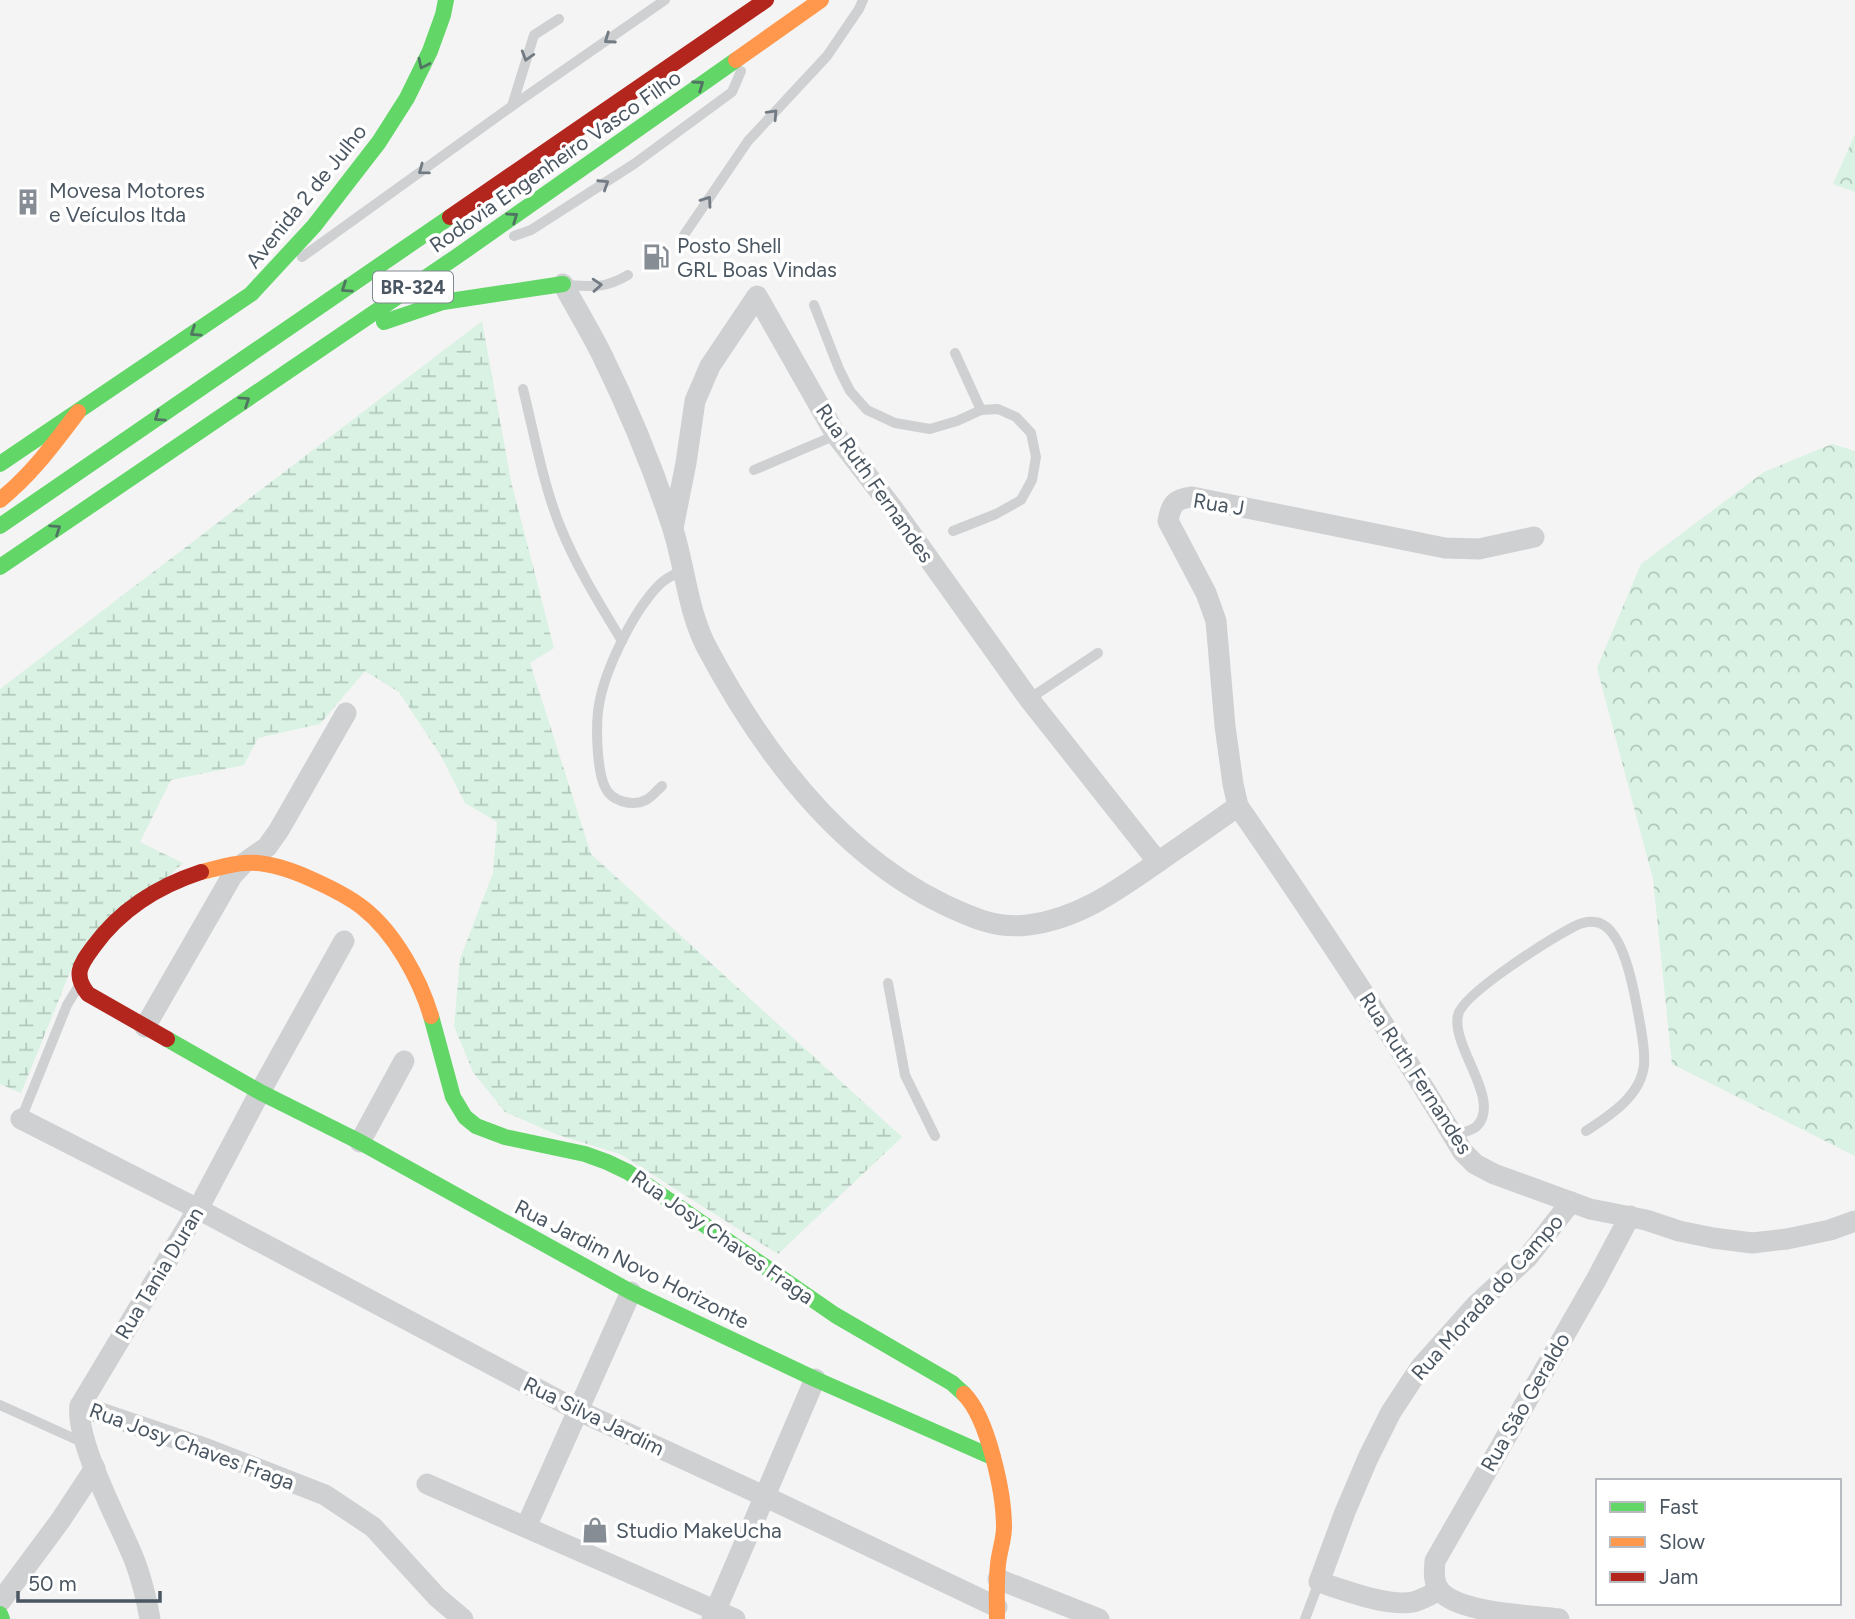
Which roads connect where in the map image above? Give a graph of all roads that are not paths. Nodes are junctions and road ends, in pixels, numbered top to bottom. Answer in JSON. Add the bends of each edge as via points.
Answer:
{"nodes":[{"id":1,"x":446,"y":0,"type":"edge"},
{"id":2,"x":665,"y":0,"type":"edge"},
{"id":3,"x":766,"y":0,"type":"edge"},
{"id":4,"x":821,"y":0,"type":"edge"},
{"id":5,"x":874,"y":0,"type":"edge"},
{"id":6,"x":861,"y":5,"type":"edge"},
{"id":7,"x":559,"y":19,"type":"dead end"},
{"id":8,"x":749,"y":50,"type":"junction"},
{"id":9,"x":512,"y":106,"type":"junction"},
{"id":10,"x":684,"y":235,"type":"dead end"},
{"id":11,"x":506,"y":239,"type":"dead end"},
{"id":12,"x":494,"y":244,"type":"dead end"},
{"id":13,"x":456,"y":257,"type":"junction"},
{"id":14,"x":628,"y":275,"type":"dead end"},
{"id":15,"x":563,"y":284,"type":"junction"},
{"id":16,"x":251,"y":294,"type":"junction"},
{"id":17,"x":814,"y":305,"type":"dead end"},
{"id":18,"x":955,"y":353,"type":"dead end"},
{"id":19,"x":306,"y":359,"type":"junction"},
{"id":20,"x":523,"y":389,"type":"dead end"},
{"id":21,"x":981,"y":410,"type":"junction"},
{"id":22,"x":78,"y":412,"type":"junction"},
{"id":23,"x":836,"y":435,"type":"junction"},
{"id":24,"x":0,"y":464,"type":"edge"},
{"id":25,"x":754,"y":470,"type":"dead end"},
{"id":26,"x":0,"y":500,"type":"edge"},
{"id":27,"x":0,"y":526,"type":"edge"},
{"id":28,"x":673,"y":528,"type":"junction"},
{"id":29,"x":953,"y":531,"type":"dead end"},
{"id":30,"x":1534,"y":537,"type":"dead end"},
{"id":31,"x":0,"y":567,"type":"edge"},
{"id":32,"x":683,"y":570,"type":"junction"},
{"id":33,"x":622,"y":641,"type":"junction"},
{"id":34,"x":1098,"y":653,"type":"dead end"},
{"id":35,"x":1029,"y":699,"type":"junction"},
{"id":36,"x":346,"y":713,"type":"dead end"},
{"id":37,"x":662,"y":786,"type":"dead end"},
{"id":38,"x":1238,"y":806,"type":"junction"},
{"id":39,"x":1158,"y":862,"type":"junction"},
{"id":40,"x":244,"y":863,"type":"junction"},
{"id":41,"x":344,"y":941,"type":"dead end"},
{"id":42,"x":888,"y":983,"type":"dead end"},
{"id":43,"x":80,"y":985,"type":"junction"},
{"id":44,"x":145,"y":1027,"type":"junction"},
{"id":45,"x":404,"y":1061,"type":"dead end"},
{"id":46,"x":260,"y":1092,"type":"junction"},
{"id":47,"x":21,"y":1119,"type":"joint"},
{"id":48,"x":1586,"y":1131,"type":"dead end"},
{"id":49,"x":935,"y":1136,"type":"dead end"},
{"id":50,"x":1453,"y":1136,"type":"junction"},
{"id":51,"x":360,"y":1142,"type":"junction"},
{"id":52,"x":1570,"y":1202,"type":"junction"},
{"id":53,"x":198,"y":1209,"type":"junction"},
{"id":54,"x":1630,"y":1216,"type":"junction"},
{"id":55,"x":1855,"y":1221,"type":"edge"},
{"id":56,"x":631,"y":1292,"type":"junction"},
{"id":57,"x":815,"y":1379,"type":"junction"},
{"id":58,"x":0,"y":1405,"type":"edge"},
{"id":59,"x":80,"y":1406,"type":"junction"},
{"id":60,"x":577,"y":1410,"type":"junction"},
{"id":61,"x":86,"y":1444,"type":"junction"},
{"id":62,"x":992,"y":1457,"type":"junction"},
{"id":63,"x":94,"y":1468,"type":"junction"},
{"id":64,"x":427,"y":1484,"type":"dead end"},
{"id":65,"x":764,"y":1496,"type":"junction"},
{"id":66,"x":526,"y":1527,"type":"junction"},
{"id":67,"x":998,"y":1579,"type":"junction"},
{"id":68,"x":1319,"y":1582,"type":"junction"},
{"id":69,"x":1439,"y":1591,"type":"junction"},
{"id":70,"x":0,"y":1602,"type":"edge"},
{"id":71,"x":997,"y":1613,"type":"edge"},
{"id":72,"x":721,"y":1616,"type":"edge"},
{"id":73,"x":150,"y":1619,"type":"edge"},
{"id":74,"x":463,"y":1619,"type":"edge"},
{"id":75,"x":1099,"y":1619,"type":"edge"},
{"id":76,"x":1305,"y":1619,"type":"edge"},
{"id":77,"x":1559,"y":1619,"type":"edge"}],
"edges":[{"from":1,"to":16,"type":"main road","name":"Avenida 2 de Julho","one_way":true,"via":[[430,51],[379,142],[314,226]]},
{"from":2,"to":9,"type":"lane","one_way":true},
{"from":3,"to":27,"type":"main road","name":"Rodovia Engenheiro Vasco Filho","number":"BR-324","one_way":true},
{"from":4,"to":8,"type":"main road","name":"Rodovia Engenheiro Vasco Filho","number":"BR-324"},
{"from":5,"to":6,"type":"lane"},
{"from":10,"to":6,"type":"lane","one_way":true,"via":[[748,141],[827,56]]},
{"from":7,"to":9,"type":"lane","one_way":true,"via":[[534,35]]},
{"from":11,"to":8,"type":"lane","one_way":true,"via":[[531,230],[634,164],[732,92]]},
{"from":13,"to":8,"type":"main road","name":"Rodovia Engenheiro Vasco Filho","number":"BR-324","one_way":true},
{"from":9,"to":16,"type":"lane","one_way":true},
{"from":12,"to":13,"type":"lane"},
{"from":13,"to":19,"type":"main road","name":"Rodovia Engenheiro Vasco Filho","number":"BR-324"},
{"from":15,"to":14,"type":"lane","one_way":true,"via":[[596,287],[614,284]]},
{"from":15,"to":19,"type":"main road","via":[[443,302],[364,329]]},
{"from":15,"to":28,"type":"street","name":"Rua Ruth Fernandes","via":[[634,424]]},
{"from":16,"to":22,"type":"main road","name":"Avenida 2 de Julho","one_way":true},
{"from":17,"to":21,"type":"lane","via":[[849,391],[867,410],[895,423],[930,429]]},
{"from":18,"to":21,"type":"lane"},
{"from":31,"to":19,"type":"main road","name":"Rodovia Engenheiro Vasco Filho","number":"BR-324","one_way":true},
{"from":20,"to":33,"type":"lane","via":[[559,523],[583,577]]},
{"from":21,"to":29,"type":"lane","via":[[998,409],[1016,417],[1031,433],[1036,457],[1032,480],[1021,500]]},
{"from":22,"to":24,"type":"main road","name":"Avenida 2 de Julho"},
{"from":22,"to":26,"type":"main road","via":[[41,461]]},
{"from":23,"to":25,"type":"lane"},
{"from":23,"to":28,"type":"street","name":"Rua Ruth Fernandes","via":[[757,296],[710,366],[695,401]]},
{"from":23,"to":35,"type":"street","name":"Rua Ruth Fernandes"},
{"from":28,"to":32,"type":"street","name":"Rua Ruth Fernandes"},
{"from":30,"to":38,"type":"street","name":"Rua J","via":[[1479,550],[1445,548],[1192,497],[1179,499],[1168,521],[1216,621]]},
{"from":32,"to":33,"type":"lane","via":[[662,581],[646,599]]},
{"from":32,"to":39,"type":"street","name":"Rua Ruth Fernandes","via":[[705,644],[772,755],[848,839],[925,895],[993,925],[1027,925],[1066,917],[1107,897]]},
{"from":33,"to":37,"type":"lane","via":[[598,713],[598,757],[605,788],[631,804],[647,800]]},
{"from":34,"to":35,"type":"lane"},
{"from":35,"to":39,"type":"street","name":"Rua Ruth Fernandes"},
{"from":36,"to":40,"type":"street","via":[[279,830]]},
{"from":38,"to":39,"type":"street","name":"Rua Ruth Fernandes"},
{"from":38,"to":50,"type":"street","name":"Rua Ruth Fernandes","via":[[1318,922]]},
{"from":40,"to":43,"type":"main road","name":"Rua Josy Chaves Fraga","via":[[186,877],[125,911],[106,928],[81,965]]},
{"from":40,"to":44,"type":"street","via":[[232,876]]},
{"from":40,"to":62,"type":"main road","name":"Rua Josy Chaves Fraga","via":[[281,867],[367,910],[392,939],[424,996],[454,1097],[461,1114],[473,1124],[495,1135],[603,1159],[642,1180],[835,1315],[953,1383],[978,1412]]},
{"from":41,"to":46,"type":"street","name":"Rua Tania Duran"},
{"from":42,"to":49,"type":"lane","via":[[905,1075]]},
{"from":43,"to":44,"type":"main road","name":"Rua Jardim Novo Horizonte"},
{"from":43,"to":47,"type":"lane","via":[[67,1005]]},
{"from":44,"to":46,"type":"main road","name":"Rua Jardim Novo Horizonte"},
{"from":45,"to":51,"type":"street"},
{"from":46,"to":51,"type":"main road","name":"Rua Jardim Novo Horizonte"},
{"from":46,"to":53,"type":"street","name":"Rua Tania Duran"},
{"from":47,"to":53,"type":"street","name":"Rua Silva Jardim"},
{"from":48,"to":50,"type":"lane","via":[[1629,1097],[1644,1068],[1642,1036],[1624,954],[1611,929],[1592,921],[1577,924],[1502,971],[1458,1013],[1458,1030],[1483,1104],[1475,1128]]},
{"from":50,"to":52,"type":"street","name":"Rua Ruth Fernandes","via":[[1475,1164]]},
{"from":51,"to":56,"type":"main road","name":"Rua Jardim Novo Horizonte"},
{"from":52,"to":54,"type":"street","name":"Rua Ruth Fernandes"},
{"from":52,"to":68,"type":"street","name":"Rua Morada do Campo","via":[[1528,1257],[1476,1305],[1420,1368],[1368,1458]]},
{"from":53,"to":59,"type":"street","name":"Rua Tania Duran"},
{"from":53,"to":60,"type":"street","name":"Rua Silva Jardim"},
{"from":54,"to":55,"type":"street","name":"Rua Ruth Fernandes","via":[[1679,1231],[1752,1243],[1830,1230]]},
{"from":54,"to":69,"type":"street","name":"Rua São Geraldo","via":[[1442,1546],[1435,1561]]},
{"from":56,"to":57,"type":"main road","name":"Rua Jardim Novo Horizonte"},
{"from":56,"to":60,"type":"street"},
{"from":57,"to":62,"type":"main road","name":"Rua Jardim Novo Horizonte"},
{"from":57,"to":65,"type":"street"},
{"from":58,"to":61,"type":"lane"},
{"from":59,"to":61,"type":"street","via":[[78,1416]]},
{"from":59,"to":74,"type":"street","name":"Rua Josy Chaves Fraga","via":[[325,1495],[373,1527]]},
{"from":60,"to":65,"type":"street","name":"Rua Silva Jardim"},
{"from":60,"to":66,"type":"street"},
{"from":61,"to":63,"type":"street"},
{"from":62,"to":67,"type":"main road","name":"Rua Josy Chaves Fraga","via":[[1004,1508]]},
{"from":63,"to":70,"type":"street"},
{"from":63,"to":73,"type":"street","via":[[132,1554]]},
{"from":64,"to":66,"type":"street"},
{"from":65,"to":71,"type":"street","name":"Rua Silva Jardim"},
{"from":65,"to":72,"type":"street"},
{"from":66,"to":72,"type":"street"},
{"from":67,"to":71,"type":"main road","name":"Rua Josy Chaves Fraga"},
{"from":67,"to":75,"type":"street"},
{"from":68,"to":69,"type":"street","via":[[1396,1602],[1413,1602]]},
{"from":68,"to":76,"type":"lane"},
{"from":69,"to":77,"type":"street","via":[[1469,1607]]}]}
